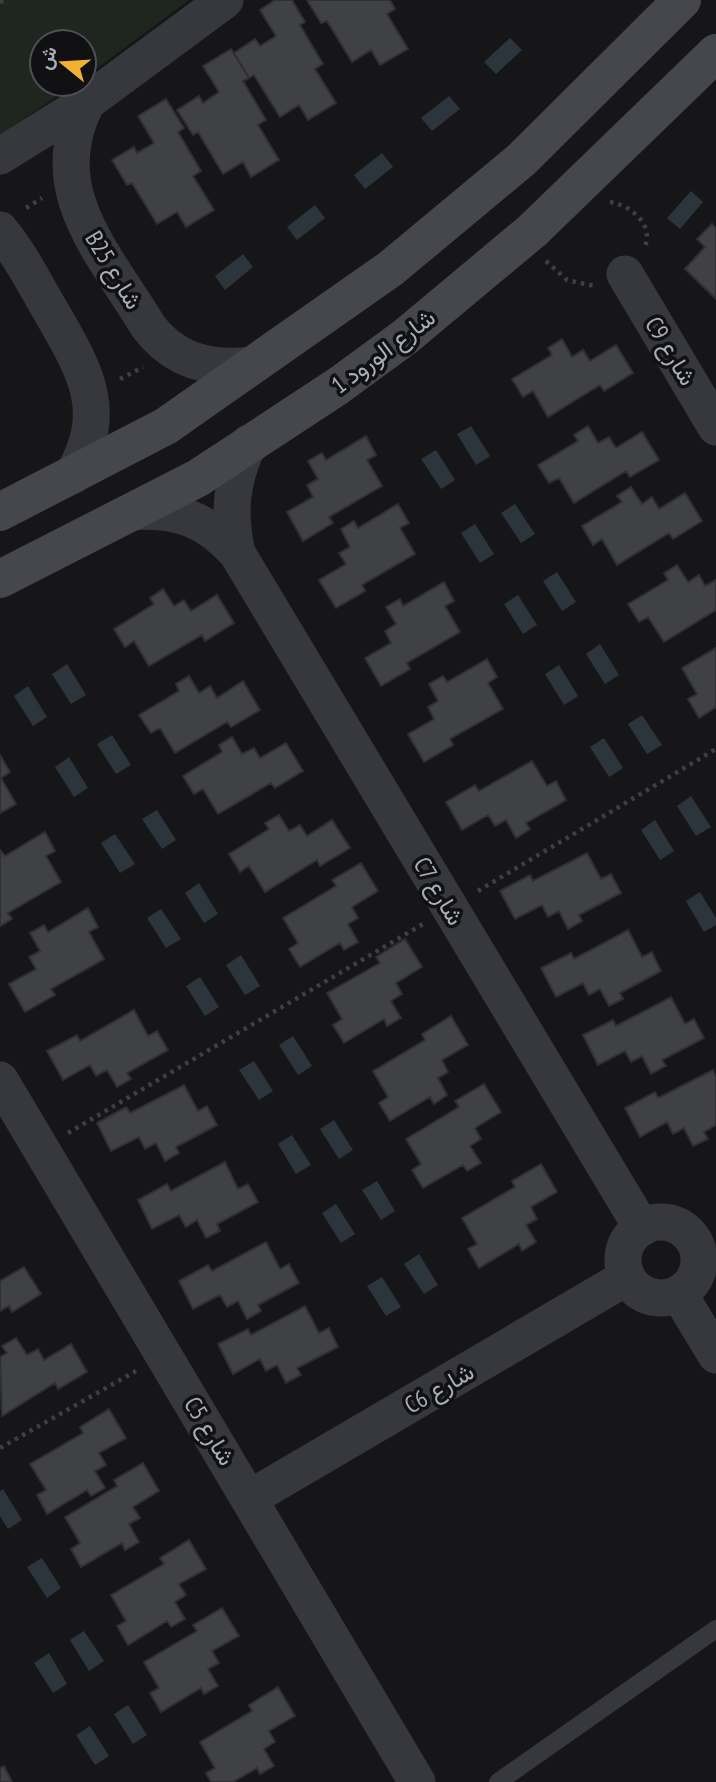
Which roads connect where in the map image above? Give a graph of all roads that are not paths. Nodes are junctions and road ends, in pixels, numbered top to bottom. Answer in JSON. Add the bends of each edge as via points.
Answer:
{"nodes":[{"id":1,"x":225,"y":0,"type":"edge"},
{"id":2,"x":682,"y":0,"type":"edge"},
{"id":3,"x":716,"y":53,"type":"edge"},
{"id":4,"x":87,"y":102,"type":"junction"},
{"id":5,"x":0,"y":156,"type":"edge"},
{"id":6,"x":12,"y":220,"type":"edge"},
{"id":7,"x":625,"y":274,"type":"road end"},
{"id":8,"x":251,"y":365,"type":"junction"},
{"id":9,"x":716,"y":427,"type":"edge"},
{"id":10,"x":248,"y":443,"type":"junction"},
{"id":11,"x":72,"y":476,"type":"junction"},
{"id":12,"x":0,"y":512,"type":"edge"},
{"id":13,"x":132,"y":512,"type":"junction"},
{"id":14,"x":237,"y":553,"type":"junction"},
{"id":15,"x":0,"y":579,"type":"edge"},
{"id":16,"x":0,"y":1080,"type":"edge"},
{"id":17,"x":642,"y":1228,"type":"junction"},
{"id":18,"x":704,"y":1233,"type":"edge"},
{"id":19,"x":627,"y":1277,"type":"junction"},
{"id":20,"x":682,"y":1299,"type":"junction"},
{"id":21,"x":716,"y":1355,"type":"edge"},
{"id":22,"x":250,"y":1499,"type":"junction"},
{"id":23,"x":716,"y":1629,"type":"edge"},
{"id":24,"x":417,"y":1782,"type":"edge"},
{"id":25,"x":433,"y":1782,"type":"edge"},
{"id":26,"x":444,"y":1782,"type":"edge"},
{"id":27,"x":498,"y":1782,"type":"edge"}],
"edges":[{"from":1,"to":4,"type":"street"},
{"from":2,"to":8,"type":"street","via":[[574,110],[457,216],[321,319]]},
{"from":3,"to":10,"type":"street","name":"شارع الورود 1","via":[[533,231],[405,337]]},
{"from":4,"to":5,"type":"street"},
{"from":4,"to":8,"type":"street","name":"B25 شارع","via":[[71,140],[70,181],[86,224],[159,340],[191,360],[211,366]]},
{"from":6,"to":11,"type":"street","via":[[17,252],[81,364],[91,393],[90,436]]},
{"from":7,"to":9,"type":"street","name":"C9 شارع"},
{"from":8,"to":11,"type":"street","via":[[166,426]]},
{"from":10,"to":13,"type":"street","name":"شارع الورود 1","via":[[198,478]]},
{"from":10,"to":14,"type":"street","name":"C7 شارع","via":[[231,496]]},
{"from":11,"to":12,"type":"street"},
{"from":13,"to":14,"type":"street","name":"C7 شارع","via":[[176,512],[197,520]]},
{"from":13,"to":15,"type":"street","name":"شارع الورود 1"},
{"from":14,"to":17,"type":"street","name":"C7 شارع"},
{"from":16,"to":22,"type":"street","name":"C5 شارع"},
{"from":17,"to":18,"type":"street","via":[[662,1222]]},
{"from":17,"to":19,"type":"street","via":[[624,1252]]},
{"from":18,"to":20,"type":"street","via":[[699,1267]]},
{"from":19,"to":20,"type":"street","via":[[634,1287],[654,1298]]},
{"from":19,"to":22,"type":"street","name":"C6 شارع"},
{"from":20,"to":21,"type":"street"},
{"from":22,"to":24,"type":"street","name":"C5 شارع"},
{"from":23,"to":27,"type":"lane"},
{"from":25,"to":26,"type":"street"}]}
